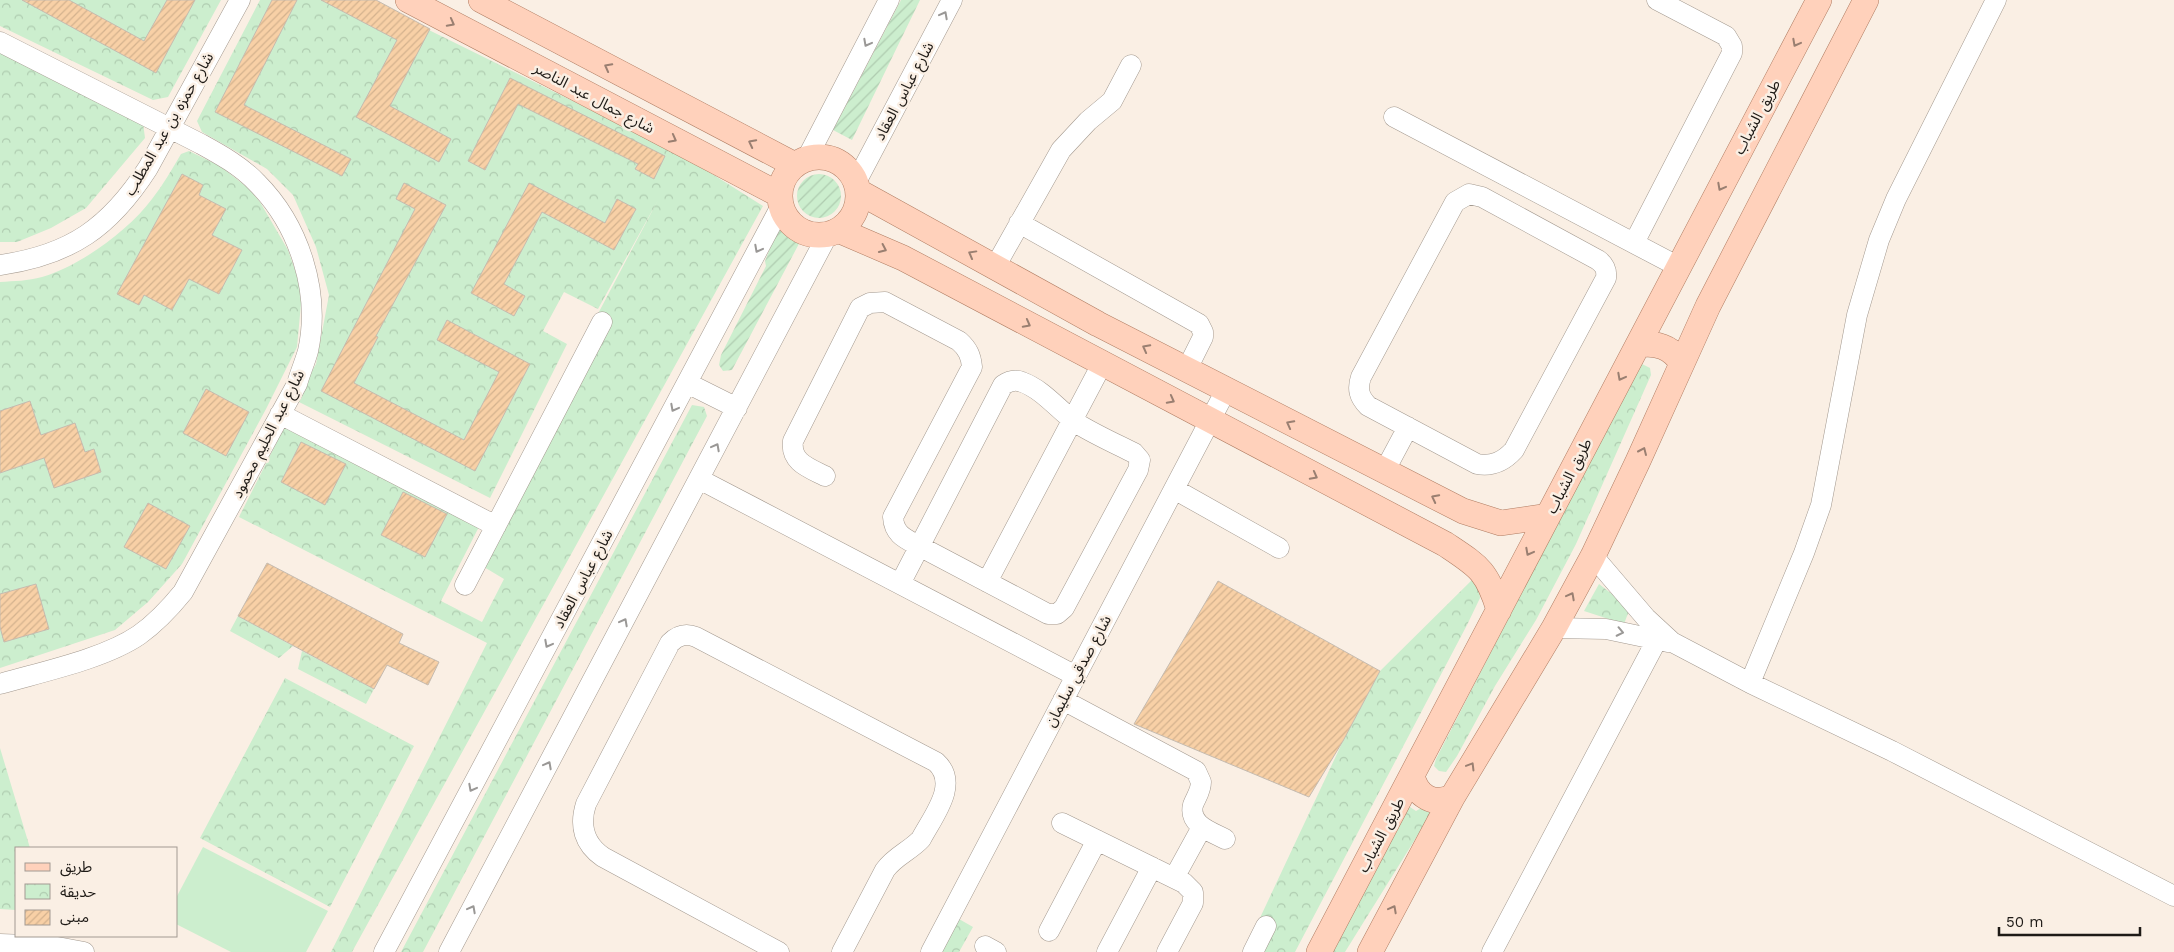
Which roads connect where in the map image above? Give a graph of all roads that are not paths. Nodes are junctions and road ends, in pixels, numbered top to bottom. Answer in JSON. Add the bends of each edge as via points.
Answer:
{"nodes":[{"id":1,"x":240,"y":0,"type":"edge"},
{"id":2,"x":408,"y":0,"type":"edge"},
{"id":3,"x":481,"y":0,"type":"edge"},
{"id":4,"x":889,"y":0,"type":"edge"},
{"id":5,"x":952,"y":0,"type":"edge"},
{"id":6,"x":1657,"y":0,"type":"edge"},
{"id":7,"x":1819,"y":0,"type":"edge"},
{"id":8,"x":1866,"y":0,"type":"edge"},
{"id":9,"x":1996,"y":0,"type":"edge"},
{"id":10,"x":0,"y":42,"type":"edge"},
{"id":11,"x":1131,"y":64,"type":"dead end"},
{"id":12,"x":1394,"y":117,"type":"dead end"},
{"id":13,"x":169,"y":128,"type":"junction"},
{"id":14,"x":801,"y":161,"type":"junction"},
{"id":15,"x":857,"y":187,"type":"junction"},
{"id":16,"x":780,"y":201,"type":"junction"},
{"id":17,"x":1019,"y":223,"type":"junction"},
{"id":18,"x":833,"y":232,"type":"junction"},
{"id":19,"x":1634,"y":244,"type":"junction"},
{"id":20,"x":0,"y":265,"type":"edge"},
{"id":21,"x":995,"y":267,"type":"junction"},
{"id":22,"x":1679,"y":267,"type":"junction"},
{"id":23,"x":602,"y":322,"type":"dead end"},
{"id":24,"x":1098,"y":324,"type":"junction"},
{"id":25,"x":1638,"y":345,"type":"junction"},
{"id":26,"x":1092,"y":358,"type":"junction"},
{"id":27,"x":1682,"y":363,"type":"junction"},
{"id":28,"x":1186,"y":370,"type":"junction"},
{"id":29,"x":687,"y":382,"type":"junction"},
{"id":30,"x":1226,"y":390,"type":"junction"},
{"id":31,"x":737,"y":408,"type":"junction"},
{"id":32,"x":280,"y":414,"type":"junction"},
{"id":33,"x":1073,"y":420,"type":"junction"},
{"id":34,"x":1210,"y":420,"type":"junction"},
{"id":35,"x":1408,"y":427,"type":"junction"},
{"id":36,"x":1384,"y":472,"type":"junction"},
{"id":37,"x":825,"y":476,"type":"dead end"},
{"id":38,"x":699,"y":479,"type":"junction"},
{"id":39,"x":1174,"y":489,"type":"junction"},
{"id":40,"x":1462,"y":511,"type":"junction"},
{"id":41,"x":1548,"y":516,"type":"junction"},
{"id":42,"x":496,"y":526,"type":"junction"},
{"id":43,"x":1445,"y":544,"type":"junction"},
{"id":44,"x":919,"y":546,"type":"junction"},
{"id":45,"x":1279,"y":548,"type":"dead end"},
{"id":46,"x":1593,"y":556,"type":"junction"},
{"id":47,"x":987,"y":582,"type":"junction"},
{"id":48,"x":900,"y":584,"type":"junction"},
{"id":49,"x":465,"y":585,"type":"dead end"},
{"id":50,"x":1499,"y":610,"type":"junction"},
{"id":51,"x":1554,"y":628,"type":"junction"},
{"id":52,"x":1663,"y":638,"type":"junction"},
{"id":53,"x":1076,"y":676,"type":"junction"},
{"id":54,"x":1750,"y":683,"type":"junction"},
{"id":55,"x":0,"y":684,"type":"edge"},
{"id":56,"x":1063,"y":700,"type":"junction"},
{"id":57,"x":1412,"y":775,"type":"junction"},
{"id":58,"x":1453,"y":796,"type":"junction"},
{"id":59,"x":1062,"y":823,"type":"dead end"},
{"id":60,"x":1202,"y":827,"type":"junction"},
{"id":61,"x":1225,"y":839,"type":"dead end"},
{"id":62,"x":1096,"y":840,"type":"junction"},
{"id":63,"x":1152,"y":867,"type":"junction"},
{"id":64,"x":1174,"y":878,"type":"junction"},
{"id":65,"x":2174,"y":896,"type":"edge"},
{"id":66,"x":1266,"y":926,"type":"dead end"},
{"id":67,"x":1049,"y":932,"type":"dead end"},
{"id":68,"x":0,"y":944,"type":"edge"},
{"id":69,"x":772,"y":950,"type":"edge"},
{"id":70,"x":84,"y":952,"type":"edge"},
{"id":71,"x":384,"y":952,"type":"edge"},
{"id":72,"x":449,"y":952,"type":"edge"},
{"id":73,"x":842,"y":952,"type":"edge"},
{"id":74,"x":931,"y":952,"type":"edge"},
{"id":75,"x":1107,"y":952,"type":"edge"},
{"id":76,"x":1167,"y":952,"type":"edge"},
{"id":77,"x":1252,"y":952,"type":"edge"},
{"id":78,"x":1319,"y":952,"type":"edge"},
{"id":79,"x":1370,"y":952,"type":"edge"},
{"id":80,"x":1492,"y":952,"type":"edge"}],
"edges":[{"from":1,"to":13,"type":"street","name":"شارع حمزه بن عبد المطلب"},
{"from":2,"to":16,"type":"main road","name":"شارع جمال عبد الناصر","one_way":true},
{"from":14,"to":3,"type":"main road","one_way":true},
{"from":4,"to":14,"type":"street","one_way":true},
{"from":15,"to":5,"type":"street","name":"شارع عباس العقاد","one_way":true},
{"from":6,"to":19,"type":"street","via":[[1726,36],[1732,53]]},
{"from":7,"to":22,"type":"main road","name":"طريق الشباب","one_way":true},
{"from":8,"to":27,"type":"main road","via":[[1708,306]]},
{"from":9,"to":54,"type":"street","via":[[1896,199],[1879,240],[1857,315],[1821,505]]},
{"from":10,"to":13,"type":"street","name":"شارع عبد الحليم محمود"},
{"from":11,"to":17,"type":"street","via":[[1112,101],[1061,150]]},
{"from":12,"to":19,"type":"street"},
{"from":13,"to":20,"type":"street","name":"شارع حمزه بن عبد المطلب","via":[[131,194],[110,217],[85,237],[57,251],[27,261]]},
{"from":13,"to":32,"type":"street","name":"شارع عبد الحليم محمود","via":[[231,161],[257,183],[279,209],[296,239],[307,275],[312,313],[308,350],[297,384]]},
{"from":14,"to":15,"type":"main road","via":[[822,156],[836,160],[848,169]]},
{"from":14,"to":16,"type":"main road","via":[[784,178]]},
{"from":15,"to":18,"type":"main road","via":[[857,207],[850,221]]},
{"from":21,"to":15,"type":"main road","one_way":true},
{"from":16,"to":18,"type":"main road","via":[[786,217],[804,232],[816,235]]},
{"from":16,"to":29,"type":"street","name":"شارع عباس العقاد","one_way":true},
{"from":17,"to":21,"type":"street"},
{"from":17,"to":28,"type":"street","via":[[1199,324],[1203,337]]},
{"from":18,"to":26,"type":"main road","one_way":true,"via":[[903,258]]},
{"from":18,"to":31,"type":"street"},
{"from":19,"to":22,"type":"street"},
{"from":21,"to":24,"type":"main road"},
{"from":22,"to":25,"type":"main road","name":"طريق الشباب"},
{"from":23,"to":42,"type":"street"},
{"from":24,"to":26,"type":"main road"},
{"from":28,"to":24,"type":"main road","one_way":true},
{"from":25,"to":27,"type":"main road","via":[[1663,346]]},
{"from":25,"to":41,"type":"main road","name":"طريق الشباب","one_way":true},
{"from":26,"to":33,"type":"street"},
{"from":26,"to":34,"type":"main road","one_way":true},
{"from":46,"to":27,"type":"main road","one_way":true},
{"from":28,"to":30,"type":"main road"},
{"from":29,"to":31,"type":"street"},
{"from":29,"to":71,"type":"street","name":"شارع عباس العقاد","one_way":true},
{"from":30,"to":34,"type":"street","name":"شارع صدقي سليمان"},
{"from":36,"to":30,"type":"main road","one_way":true},
{"from":38,"to":31,"type":"street","one_way":true},
{"from":32,"to":42,"type":"street"},
{"from":32,"to":55,"type":"street","name":"شارع عبد الحليم محمود","via":[[188,584],[170,608],[138,635],[110,650]]},
{"from":33,"to":44,"type":"street","via":[[1024,383],[1013,380],[1003,385]]},
{"from":33,"to":47,"type":"street"},
{"from":33,"to":47,"type":"street","via":[[1134,454],[1140,460],[1138,470],[1061,612],[1048,614]]},
{"from":34,"to":39,"type":"street","name":"شارع صدقي سليمان"},
{"from":34,"to":43,"type":"main road","one_way":true},
{"from":35,"to":35,"type":"street","via":[[1478,464],[1496,463],[1509,456],[1606,278],[1602,264],[1482,196],[1469,194],[1458,198],[1359,383],[1360,396],[1368,406]]},
{"from":35,"to":36,"type":"street"},
{"from":40,"to":36,"type":"main road","one_way":true},
{"from":37,"to":44,"type":"street","via":[[798,460],[793,451],[793,441],[860,308],[870,303],[885,302],[959,341],[969,352],[972,367],[893,518],[900,536]]},
{"from":38,"to":48,"type":"street"},
{"from":72,"to":38,"type":"street","one_way":true},
{"from":39,"to":45,"type":"street"},
{"from":39,"to":53,"type":"street","name":"شارع صدقي سليمان"},
{"from":40,"to":41,"type":"main road","via":[[1500,523]]},
{"from":40,"to":43,"type":"main road","via":[[1463,521],[1458,533]]},
{"from":41,"to":50,"type":"main road","name":"طريق الشباب","one_way":true},
{"from":42,"to":49,"type":"street"},
{"from":43,"to":50,"type":"main road","via":[[1479,567],[1494,593]]},
{"from":44,"to":47,"type":"street"},
{"from":44,"to":48,"type":"street"},
{"from":51,"to":46,"type":"main road","one_way":true},
{"from":46,"to":52,"type":"street"},
{"from":48,"to":53,"type":"street"},
{"from":50,"to":57,"type":"main road","name":"طريق الشباب"},
{"from":51,"to":52,"type":"street","one_way":true,"via":[[1606,629]]},
{"from":58,"to":51,"type":"main road","one_way":true},
{"from":52,"to":54,"type":"street"},
{"from":52,"to":80,"type":"street"},
{"from":53,"to":56,"type":"street","name":"شارع صدقي سليمان"},
{"from":54,"to":65,"type":"street","via":[[1892,751]]},
{"from":56,"to":60,"type":"street","via":[[1196,772],[1201,788],[1193,812]]},
{"from":56,"to":74,"type":"street","name":"شارع صدقي سليمان"},
{"from":57,"to":58,"type":"main road","via":[[1416,789],[1427,798],[1440,801]]},
{"from":57,"to":78,"type":"main road","name":"طريق الشباب"},
{"from":79,"to":58,"type":"main road","one_way":true},
{"from":59,"to":62,"type":"street"},
{"from":60,"to":61,"type":"street"},
{"from":60,"to":64,"type":"street"},
{"from":62,"to":63,"type":"street"},
{"from":62,"to":67,"type":"street"},
{"from":63,"to":64,"type":"street"},
{"from":63,"to":75,"type":"street"},
{"from":64,"to":76,"type":"street","via":[[1189,888],[1194,898]]},
{"from":66,"to":77,"type":"street"},
{"from":68,"to":70,"type":"street","via":[[52,946]]},
{"from":69,"to":73,"type":"street","via":[[602,857],[590,846],[583,830],[586,804],[670,642],[680,636],[696,638],[936,762],[945,774],[944,794],[921,838],[885,870]]}]}
